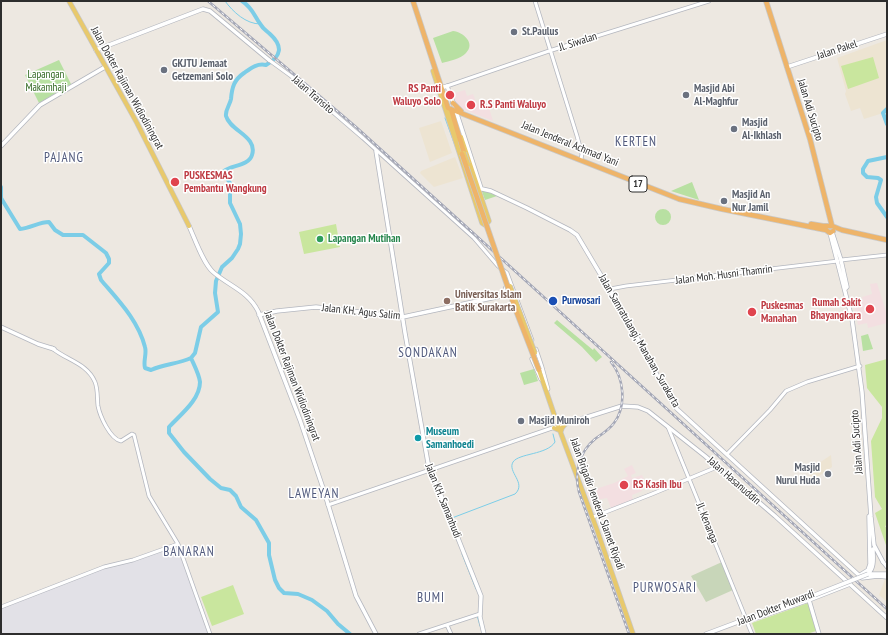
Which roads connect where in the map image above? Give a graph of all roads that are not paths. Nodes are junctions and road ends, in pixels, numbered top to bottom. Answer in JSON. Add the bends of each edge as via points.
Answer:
{"nodes":[{"id":1,"x":69,"y":1,"type":"edge"},
{"id":2,"x":414,"y":1,"type":"edge"},
{"id":3,"x":535,"y":1,"type":"edge"},
{"id":4,"x":709,"y":1,"type":"edge"},
{"id":5,"x":765,"y":1,"type":"edge"},
{"id":6,"x":887,"y":34,"type":"edge"},
{"id":7,"x":96,"y":50,"type":"junction"},
{"id":8,"x":549,"y":51,"type":"junction"},
{"id":9,"x":269,"y":60,"type":"joint"},
{"id":10,"x":787,"y":66,"type":"junction"},
{"id":11,"x":105,"y":67,"type":"junction"},
{"id":12,"x":434,"y":70,"type":"junction"},
{"id":13,"x":446,"y":87,"type":"junction"},
{"id":14,"x":453,"y":108,"type":"junction"},
{"id":15,"x":467,"y":116,"type":"junction"},
{"id":16,"x":458,"y":118,"type":"junction"},
{"id":17,"x":482,"y":121,"type":"junction"},
{"id":18,"x":456,"y":125,"type":"junction"},
{"id":19,"x":460,"y":135,"type":"junction"},
{"id":20,"x":809,"y":139,"type":"junction"},
{"id":21,"x":1,"y":146,"type":"edge"},
{"id":22,"x":376,"y":151,"type":"junction"},
{"id":23,"x":463,"y":153,"type":"junction"},
{"id":24,"x":581,"y":157,"type":"junction"},
{"id":25,"x":481,"y":188,"type":"junction"},
{"id":26,"x":189,"y":226,"type":"joint"},
{"id":27,"x":831,"y":229,"type":"junction"},
{"id":28,"x":887,"y":242,"type":"edge"},
{"id":29,"x":887,"y":255,"type":"edge"},
{"id":30,"x":839,"y":260,"type":"junction"},
{"id":31,"x":500,"y":268,"type":"junction"},
{"id":32,"x":505,"y":272,"type":"junction"},
{"id":33,"x":501,"y":274,"type":"junction"},
{"id":34,"x":506,"y":287,"type":"junction"},
{"id":35,"x":610,"y":289,"type":"junction"},
{"id":36,"x":515,"y":292,"type":"junction"},
{"id":37,"x":508,"y":294,"type":"junction"},
{"id":38,"x":499,"y":297,"type":"junction"},
{"id":39,"x":259,"y":315,"type":"junction"},
{"id":40,"x":403,"y":317,"type":"junction"},
{"id":41,"x":1,"y":327,"type":"edge"},
{"id":42,"x":54,"y":349,"type":"joint"},
{"id":43,"x":859,"y":366,"type":"junction"},
{"id":44,"x":540,"y":370,"type":"junction"},
{"id":45,"x":542,"y":381,"type":"junction"},
{"id":46,"x":548,"y":389,"type":"junction"},
{"id":47,"x":558,"y":423,"type":"junction"},
{"id":48,"x":566,"y":424,"type":"junction"},
{"id":49,"x":668,"y":427,"type":"junction"},
{"id":50,"x":554,"y":428,"type":"junction"},
{"id":51,"x":561,"y":432,"type":"junction"},
{"id":52,"x":728,"y":454,"type":"junction"},
{"id":53,"x":717,"y":467,"type":"junction"},
{"id":54,"x":430,"y":470,"type":"junction"},
{"id":55,"x":690,"y":479,"type":"junction"},
{"id":56,"x":328,"y":505,"type":"junction"},
{"id":57,"x":592,"y":517,"type":"junction"},
{"id":58,"x":870,"y":517,"type":"junction"},
{"id":59,"x":178,"y":544,"type":"junction"},
{"id":60,"x":883,"y":562,"type":"joint"},
{"id":61,"x":887,"y":567,"type":"edge"},
{"id":62,"x":868,"y":574,"type":"junction"},
{"id":63,"x":887,"y":575,"type":"edge"},
{"id":64,"x":861,"y":577,"type":"junction"},
{"id":65,"x":846,"y":581,"type":"junction"},
{"id":66,"x":850,"y":584,"type":"junction"},
{"id":67,"x":809,"y":600,"type":"junction"},
{"id":68,"x":790,"y":605,"type":"junction"},
{"id":69,"x":1,"y":607,"type":"edge"},
{"id":70,"x":478,"y":615,"type":"junction"},
{"id":71,"x":887,"y":618,"type":"edge"},
{"id":72,"x":746,"y":620,"type":"junction"},
{"id":73,"x":448,"y":625,"type":"junction"},
{"id":74,"x":210,"y":634,"type":"edge"},
{"id":75,"x":376,"y":634,"type":"edge"},
{"id":76,"x":419,"y":634,"type":"edge"},
{"id":77,"x":451,"y":634,"type":"edge"},
{"id":78,"x":484,"y":634,"type":"edge"},
{"id":79,"x":634,"y":634,"type":"edge"},
{"id":80,"x":706,"y":634,"type":"edge"},
{"id":81,"x":712,"y":634,"type":"edge"},
{"id":82,"x":752,"y":634,"type":"edge"},
{"id":83,"x":819,"y":634,"type":"edge"}],
"edges":[{"from":1,"to":7,"type":"main road","name":"Jalan Dokter Rajiman Widiodiningrat"},
{"from":2,"to":12,"type":"highway"},
{"from":2,"to":13,"type":"highway"},
{"from":3,"to":8,"type":"street"},
{"from":4,"to":8,"type":"street","name":"Jl. Siwalan"},
{"from":5,"to":10,"type":"highway","name":"Jalan Adi Sucipto"},
{"from":5,"to":20,"type":"highway","name":"Jalan Adi Sucipto"},
{"from":6,"to":10,"type":"main road","name":"Jalan Pakel"},
{"from":7,"to":9,"type":"main road","name":"Jalan Transito","via":[[203,9],[210,11]]},
{"from":7,"to":11,"type":"main road","name":"Jalan Dokter Rajiman Widiodiningrat"},
{"from":8,"to":13,"type":"street","name":"Jl. Siwalan"},
{"from":8,"to":24,"type":"street"},
{"from":9,"to":22,"type":"street","name":"Jalan Transito"},
{"from":10,"to":20,"type":"highway","name":"Jalan Adi Sucipto"},
{"from":11,"to":21,"type":"main road","via":[[40,105]]},
{"from":11,"to":26,"type":"main road","name":"Jalan Dokter Rajiman Widiodiningrat","via":[[140,128]]},
{"from":12,"to":14,"type":"highway"},
{"from":12,"to":25,"type":"main road","via":[[482,223],[485,225],[489,221]]},
{"from":13,"to":14,"type":"highway"},
{"from":14,"to":15,"type":"highway","name":"Jalan Jenderal Achmad Yani","number":"17"},
{"from":14,"to":16,"type":"main road"},
{"from":14,"to":17,"type":"highway","name":"Jalan Jenderal Achmad Yani","number":"17"},
{"from":14,"to":18,"type":"highway"},
{"from":14,"to":23,"type":"main road"},
{"from":15,"to":16,"type":"highway","via":[[462,115]]},
{"from":15,"to":17,"type":"highway","name":"Jalan Jenderal Achmad Yani","number":"17"},
{"from":16,"to":18,"type":"highway"},
{"from":16,"to":25,"type":"main road"},
{"from":17,"to":24,"type":"highway","name":"Jalan Jenderal Achmad Yani","number":"17"},
{"from":18,"to":19,"type":"highway"},
{"from":19,"to":23,"type":"highway"},
{"from":19,"to":25,"type":"main road"},
{"from":20,"to":27,"type":"highway","name":"Jalan Adi Sucipto"},
{"from":22,"to":31,"type":"street","name":"Jalan Transito","via":[[474,238]]},
{"from":22,"to":40,"type":"main road","name":"Jalan KH. Samanhudi"},
{"from":23,"to":44,"type":"highway","bridge":true,"via":[[515,308]]},
{"from":24,"to":27,"type":"highway","name":"Jalan Jenderal Achmad Yani","number":"17","via":[[592,165],[679,199]]},
{"from":25,"to":35,"type":"main road","name":"Jalan Samratulangi, Manahan, Surakarta","via":[[573,231]]},
{"from":26,"to":39,"type":"main road","name":"Jalan Dokter Rajiman Widiodiningrat","via":[[206,263],[216,274],[246,295],[255,305]]},
{"from":27,"to":28,"type":"highway","name":"Jalan Jenderal Achmad Yani","number":"17"},
{"from":27,"to":30,"type":"main road","name":"Jalan Adi Sucipto"},
{"from":29,"to":30,"type":"street","name":"Jalan Moh. Husni Thamrin"},
{"from":30,"to":35,"type":"street","name":"Jalan Moh. Husni Thamrin"},
{"from":30,"to":43,"type":"main road","name":"Jalan Adi Sucipto"},
{"from":31,"to":32,"type":"street","name":"Jalan Transito"},
{"from":31,"to":33,"type":"street"},
{"from":32,"to":33,"type":"street"},
{"from":32,"to":36,"type":"street"},
{"from":33,"to":34,"type":"street"},
{"from":34,"to":37,"type":"street"},
{"from":34,"to":38,"type":"main road"},
{"from":35,"to":52,"type":"main road","name":"Jalan Samratulangi, Manahan, Surakarta","via":[[675,406]]},
{"from":36,"to":37,"type":"main road","name":"Jalan KH. Agus Salim"},
{"from":36,"to":46,"type":"street"},
{"from":37,"to":38,"type":"main road","name":"Jalan KH. Agus Salim"},
{"from":37,"to":45,"type":"main road"},
{"from":38,"to":40,"type":"main road","name":"Jalan KH. Agus Salim"},
{"from":39,"to":40,"type":"main road","name":"Jalan KH. Agus Salim","via":[[316,307]]},
{"from":39,"to":56,"type":"main road","name":"Jalan Dokter Rajiman Widiodiningrat","via":[[295,408]]},
{"from":40,"to":54,"type":"main road","name":"Jalan KH. Samanhudi"},
{"from":41,"to":42,"type":"main road"},
{"from":42,"to":59,"type":"street","via":[[91,375],[96,386],[101,415],[115,439],[121,442],[134,434],[149,496]]},
{"from":43,"to":52,"type":"street","via":[[786,391]]},
{"from":43,"to":58,"type":"main road","name":"Jalan Adi Sucipto"},
{"from":44,"to":45,"type":"main road"},
{"from":44,"to":46,"type":"main road"},
{"from":45,"to":47,"type":"main road"},
{"from":46,"to":47,"type":"main road"},
{"from":47,"to":48,"type":"main road"},
{"from":47,"to":50,"type":"main road"},
{"from":47,"to":51,"type":"main road","name":"Jalan Brigadir Jenderal Slamet Riyadi"},
{"from":48,"to":49,"type":"main road","name":"Jalan Hasanuddin","via":[[631,405],[648,411]]},
{"from":48,"to":51,"type":"main road"},
{"from":49,"to":53,"type":"main road","name":"Jalan Hasanuddin"},
{"from":49,"to":55,"type":"street","name":"Jl. Kenanga"},
{"from":50,"to":51,"type":"main road"},
{"from":50,"to":54,"type":"street"},
{"from":51,"to":57,"type":"main road","name":"Jalan Brigadir Jenderal Slamet Riyadi"},
{"from":52,"to":64,"type":"main road","name":"Jalan Samratulangi, Manahan, Surakarta"},
{"from":53,"to":55,"type":"street"},
{"from":53,"to":65,"type":"main road","name":"Jalan Hasanuddin"},
{"from":54,"to":56,"type":"street"},
{"from":54,"to":70,"type":"main road","name":"Jalan KH. Samanhudi","via":[[481,596]]},
{"from":55,"to":57,"type":"street"},
{"from":55,"to":72,"type":"street","name":"Jl. Kenanga"},
{"from":56,"to":75,"type":"main road","name":"Jalan Dokter Rajiman Widiodiningrat","via":[[356,596]]},
{"from":57,"to":79,"type":"main road","name":"Jalan Brigadir Jenderal Slamet Riyadi"},
{"from":58,"to":60,"type":"main road","name":"Jalan Adi Sucipto","via":[[874,546]]},
{"from":58,"to":62,"type":"main road","via":[[873,562]]},
{"from":58,"to":64,"type":"main road","name":"Jalan Adi Sucipto","via":[[870,564]]},
{"from":59,"to":69,"type":"street","via":[[101,568]]},
{"from":59,"to":74,"type":"street"},
{"from":60,"to":61,"type":"street"},
{"from":62,"to":63,"type":"main road"},
{"from":62,"to":68,"type":"main road","bridge":true},
{"from":63,"to":64,"type":"main road"},
{"from":65,"to":66,"type":"main road","name":"Jalan Hasanuddin"},
{"from":65,"to":68,"type":"main road","name":"Jalan Dokter Muwardi"},
{"from":66,"to":67,"type":"main road","name":"Jalan Dokter Muwardi"},
{"from":66,"to":71,"type":"main road","name":"Jalan Hasanuddin"},
{"from":67,"to":68,"type":"main road","name":"Jalan Dokter Muwardi"},
{"from":67,"to":83,"type":"main road"},
{"from":68,"to":72,"type":"main road","name":"Jalan Dokter Muwardi"},
{"from":70,"to":73,"type":"street"},
{"from":70,"to":78,"type":"main road","name":"Jalan KH. Samanhudi"},
{"from":72,"to":80,"type":"main road","name":"Jalan Dokter Muwardi"},
{"from":72,"to":81,"type":"main road","name":"Jalan Dokter Muwardi"},
{"from":72,"to":82,"type":"street","name":"Jl. Kenanga"},
{"from":73,"to":76,"type":"street"},
{"from":73,"to":77,"type":"street"}]}
